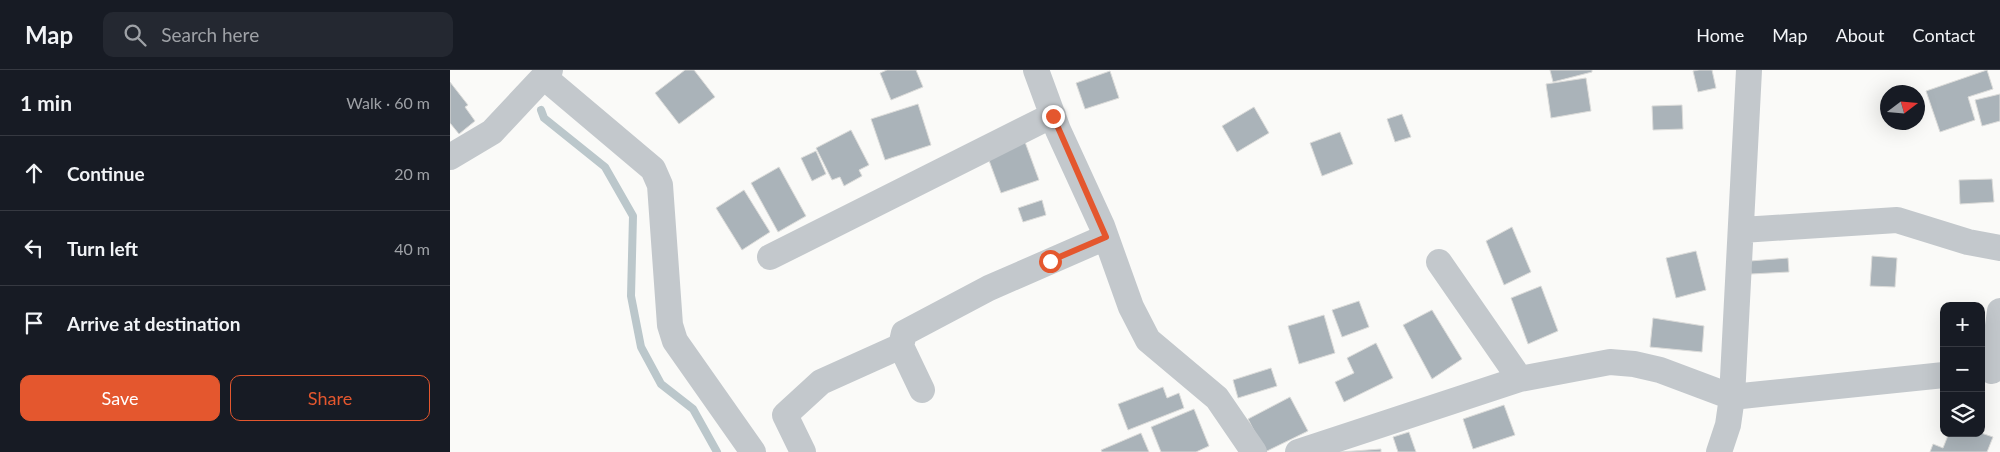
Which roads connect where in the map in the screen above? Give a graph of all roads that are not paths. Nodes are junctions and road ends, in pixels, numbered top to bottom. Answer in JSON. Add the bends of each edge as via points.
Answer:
{"nodes":[{"id":1,"x":1036,"y":70,"type":"edge"},
{"id":2,"x":1749,"y":70,"type":"edge"},
{"id":3,"x":547,"y":73,"type":"edge"},
{"id":4,"x":1053,"y":116,"type":"junction"},
{"id":5,"x":450,"y":157,"type":"edge"},
{"id":6,"x":1742,"y":230,"type":"junction"},
{"id":7,"x":1106,"y":237,"type":"junction"},
{"id":8,"x":2000,"y":248,"type":"edge"},
{"id":9,"x":770,"y":257,"type":"dead end"},
{"id":10,"x":1439,"y":262,"type":"dead end"},
{"id":11,"x":2000,"y":311,"type":"edge"},
{"id":12,"x":901,"y":346,"type":"junction"},
{"id":13,"x":1991,"y":371,"type":"edge"},
{"id":14,"x":1940,"y":375,"type":"edge"},
{"id":15,"x":1520,"y":379,"type":"junction"},
{"id":16,"x":922,"y":390,"type":"dead end"},
{"id":17,"x":1732,"y":397,"type":"junction"},
{"id":18,"x":1249,"y":451,"type":"edge"},
{"id":19,"x":753,"y":452,"type":"edge"},
{"id":20,"x":803,"y":452,"type":"edge"},
{"id":21,"x":1298,"y":452,"type":"edge"},
{"id":22,"x":1720,"y":452,"type":"edge"}],
"edges":[{"from":1,"to":4,"type":"street"},
{"from":2,"to":6,"type":"street"},
{"from":3,"to":5,"type":"street","via":[[492,132]]},
{"from":3,"to":19,"type":"street","via":[[653,169],[660,185],[670,325],[675,341]]},
{"from":4,"to":7,"type":"street"},
{"from":4,"to":9,"type":"street"},
{"from":6,"to":8,"type":"street","via":[[1897,220],[1968,242]]},
{"from":6,"to":17,"type":"street"},
{"from":7,"to":12,"type":"street","via":[[989,288],[904,333]]},
{"from":7,"to":18,"type":"street","via":[[1131,307],[1148,340],[1217,398]]},
{"from":10,"to":15,"type":"street"},
{"from":11,"to":13,"type":"street"},
{"from":12,"to":16,"type":"street"},
{"from":12,"to":20,"type":"street","via":[[821,382],[784,415]]},
{"from":14,"to":17,"type":"street"},
{"from":15,"to":17,"type":"street","via":[[1610,362],[1634,364],[1660,370]]},
{"from":15,"to":21,"type":"street"},
{"from":17,"to":22,"type":"street"}]}
